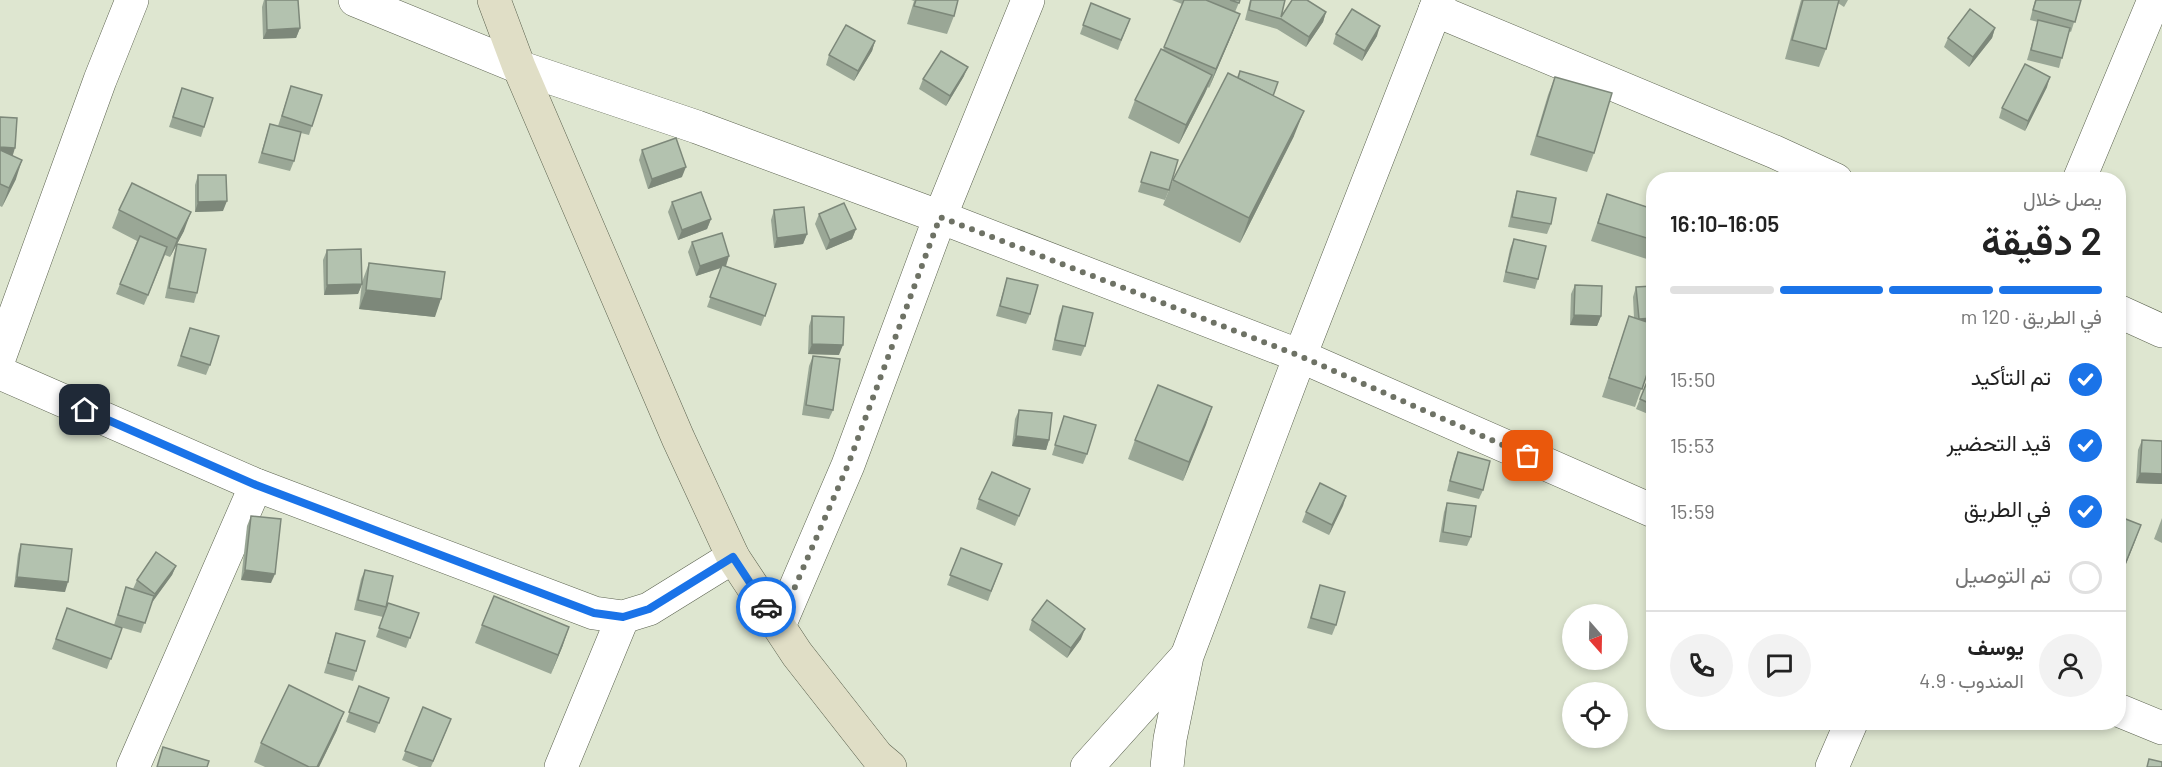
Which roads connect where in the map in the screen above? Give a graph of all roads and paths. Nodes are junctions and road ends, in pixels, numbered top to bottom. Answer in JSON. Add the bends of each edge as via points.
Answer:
{"nodes":[{"id":1,"x":132,"y":0,"type":"edge"},
{"id":2,"x":355,"y":0,"type":"edge"},
{"id":3,"x":495,"y":0,"type":"edge"},
{"id":4,"x":1028,"y":0,"type":"edge"},
{"id":5,"x":2154,"y":0,"type":"edge"},
{"id":6,"x":1437,"y":5,"type":"edge"},
{"id":7,"x":519,"y":67,"type":"junction"},
{"id":8,"x":1818,"y":172,"type":"edge"},
{"id":9,"x":2082,"y":172,"type":"edge"},
{"id":10,"x":940,"y":217,"type":"junction"},
{"id":11,"x":2126,"y":314,"type":"edge"},
{"id":12,"x":2162,"y":331,"type":"edge"},
{"id":13,"x":0,"y":356,"type":"edge"},
{"id":14,"x":1300,"y":356,"type":"junction"},
{"id":15,"x":0,"y":373,"type":"edge"},
{"id":16,"x":256,"y":485,"type":"junction"},
{"id":17,"x":1646,"y":508,"type":"edge"},
{"id":18,"x":733,"y":557,"type":"junction"},
{"id":19,"x":623,"y":617,"type":"junction"},
{"id":20,"x":778,"y":626,"type":"junction"},
{"id":21,"x":1187,"y":656,"type":"junction"},
{"id":22,"x":2126,"y":713,"type":"edge"},
{"id":23,"x":2162,"y":728,"type":"edge"},
{"id":24,"x":1848,"y":730,"type":"edge"},
{"id":25,"x":133,"y":767,"type":"edge"},
{"id":26,"x":561,"y":767,"type":"edge"},
{"id":27,"x":890,"y":767,"type":"edge"},
{"id":28,"x":1087,"y":767,"type":"edge"},
{"id":29,"x":1167,"y":767,"type":"edge"},
{"id":30,"x":1832,"y":767,"type":"edge"}],
"edges":[{"from":1,"to":13,"type":"street"},
{"from":2,"to":7,"type":"street"},
{"from":3,"to":7,"type":"main road"},
{"from":4,"to":10,"type":"street"},
{"from":5,"to":9,"type":"street"},
{"from":6,"to":8,"type":"street"},
{"from":6,"to":14,"type":"street"},
{"from":7,"to":10,"type":"street","via":[[697,127]]},
{"from":7,"to":18,"type":"main road","via":[[673,428]]},
{"from":10,"to":14,"type":"street"},
{"from":10,"to":20,"type":"street","via":[[848,465]]},
{"from":11,"to":12,"type":"street"},
{"from":14,"to":17,"type":"street"},
{"from":14,"to":21,"type":"street"},
{"from":15,"to":16,"type":"street"},
{"from":16,"to":19,"type":"street","via":[[594,613]]},
{"from":16,"to":25,"type":"street"},
{"from":18,"to":19,"type":"street","via":[[649,609]]},
{"from":18,"to":20,"type":"main road"},
{"from":19,"to":26,"type":"street"},
{"from":20,"to":27,"type":"main road","via":[[877,756]]},
{"from":21,"to":28,"type":"street"},
{"from":21,"to":29,"type":"street"},
{"from":22,"to":23,"type":"street"},
{"from":24,"to":30,"type":"street"}]}
